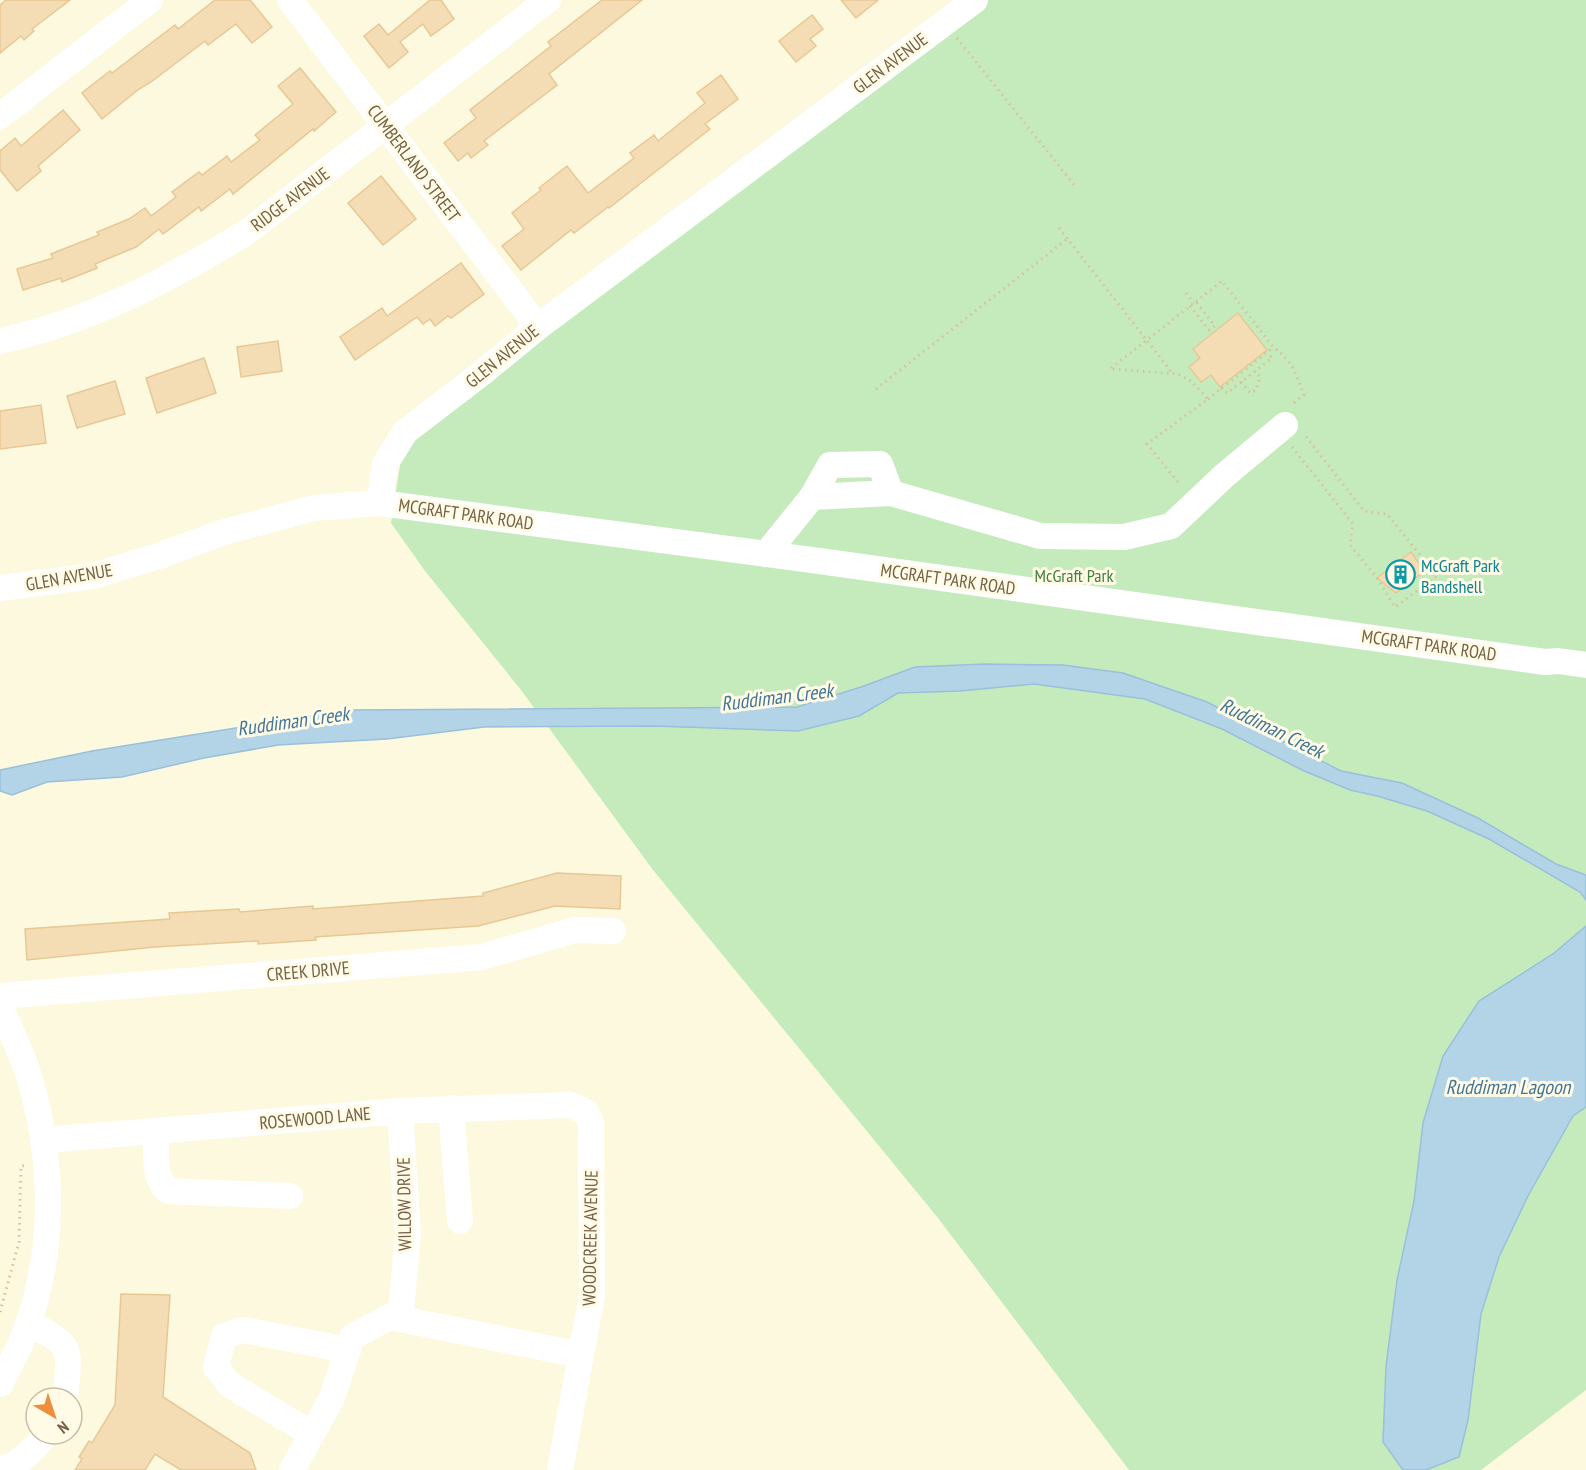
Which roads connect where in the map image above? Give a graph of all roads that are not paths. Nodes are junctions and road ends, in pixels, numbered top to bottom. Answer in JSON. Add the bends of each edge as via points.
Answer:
{"nodes":[{"id":1,"x":150,"y":0,"type":"edge"},
{"id":2,"x":290,"y":0,"type":"edge"},
{"id":3,"x":548,"y":0,"type":"edge"},
{"id":4,"x":965,"y":3,"type":"edge"},
{"id":5,"x":0,"y":116,"type":"edge"},
{"id":6,"x":386,"y":126,"type":"junction"},
{"id":7,"x":538,"y":327,"type":"junction"},
{"id":8,"x":0,"y":341,"type":"edge"},
{"id":9,"x":1287,"y":423,"type":"road end"},
{"id":10,"x":380,"y":503,"type":"junction"},
{"id":11,"x":766,"y":554,"type":"junction"},
{"id":12,"x":0,"y":588,"type":"edge"},
{"id":13,"x":1586,"y":665,"type":"edge"},
{"id":14,"x":613,"y":931,"type":"dead end"},
{"id":15,"x":0,"y":996,"type":"edge"},
{"id":16,"x":0,"y":1005,"type":"edge"},
{"id":17,"x":451,"y":1108,"type":"junction"},
{"id":18,"x":400,"y":1111,"type":"junction"},
{"id":19,"x":586,"y":1112,"type":"joint"},
{"id":20,"x":156,"y":1131,"type":"junction"},
{"id":21,"x":45,"y":1151,"type":"junction"},
{"id":22,"x":290,"y":1196,"type":"dead end"},
{"id":23,"x":460,"y":1221,"type":"dead end"},
{"id":24,"x":390,"y":1317,"type":"junction"},
{"id":25,"x":28,"y":1322,"type":"junction"},
{"id":26,"x":348,"y":1350,"type":"junction"},
{"id":27,"x":581,"y":1355,"type":"junction"},
{"id":28,"x":0,"y":1384,"type":"edge"},
{"id":29,"x":66,"y":1386,"type":"edge"},
{"id":30,"x":312,"y":1434,"type":"junction"},
{"id":31,"x":35,"y":1446,"type":"edge"},
{"id":32,"x":0,"y":1469,"type":"edge"},
{"id":33,"x":292,"y":1470,"type":"edge"},
{"id":34,"x":560,"y":1470,"type":"edge"}],
"edges":[{"from":1,"to":5,"type":"street"},
{"from":2,"to":6,"type":"street","name":"CUMBERLAND STREET"},
{"from":3,"to":6,"type":"street","name":"RIDGE AVENUE"},
{"from":4,"to":7,"type":"street","name":"GLEN AVENUE"},
{"from":6,"to":7,"type":"street","name":"CUMBERLAND STREET"},
{"from":6,"to":8,"type":"street","name":"RIDGE AVENUE","via":[[264,220],[199,262],[98,309]]},
{"from":7,"to":10,"type":"street","name":"GLEN AVENUE","via":[[405,432],[386,464]]},
{"from":9,"to":11,"type":"street","via":[[1171,526],[1124,537],[1040,536],[891,493],[812,497]]},
{"from":10,"to":11,"type":"street","name":"MCGRAFT PARK ROAD"},
{"from":10,"to":12,"type":"street","name":"GLEN AVENUE","via":[[314,508],[221,533],[93,576]]},
{"from":11,"to":13,"type":"street","name":"MCGRAFT PARK ROAD"},
{"from":14,"to":15,"type":"street","name":"CREEK DRIVE","via":[[575,930],[482,957]]},
{"from":16,"to":21,"type":"street","via":[[27,1071]]},
{"from":17,"to":18,"type":"street","name":"ROSEWOOD LANE"},
{"from":17,"to":19,"type":"street","name":"ROSEWOOD LANE","via":[[570,1105]]},
{"from":17,"to":23,"type":"street"},
{"from":18,"to":20,"type":"street","name":"ROSEWOOD LANE"},
{"from":18,"to":24,"type":"street","name":"WILLOW DRIVE","via":[[408,1234],[401,1311]]},
{"from":19,"to":27,"type":"street","name":"WOODCREEK AVENUE","via":[[591,1123],[592,1295]]},
{"from":20,"to":21,"type":"street","name":"ROSEWOOD LANE"},
{"from":20,"to":22,"type":"street","via":[[158,1177],[168,1191]]},
{"from":21,"to":25,"type":"street","via":[[49,1193],[45,1243]]},
{"from":24,"to":26,"type":"street","via":[[352,1337]]},
{"from":24,"to":27,"type":"street"},
{"from":25,"to":28,"type":"street"},
{"from":25,"to":29,"type":"street","via":[[60,1339],[69,1355]]},
{"from":26,"to":30,"type":"street","via":[[332,1398]]},
{"from":26,"to":30,"type":"street","via":[[243,1330],[224,1336],[216,1367],[229,1384]]},
{"from":27,"to":34,"type":"street","name":"WOODCREEK AVENUE"},
{"from":30,"to":33,"type":"street"},
{"from":31,"to":32,"type":"street","via":[[8,1468]]}]}
